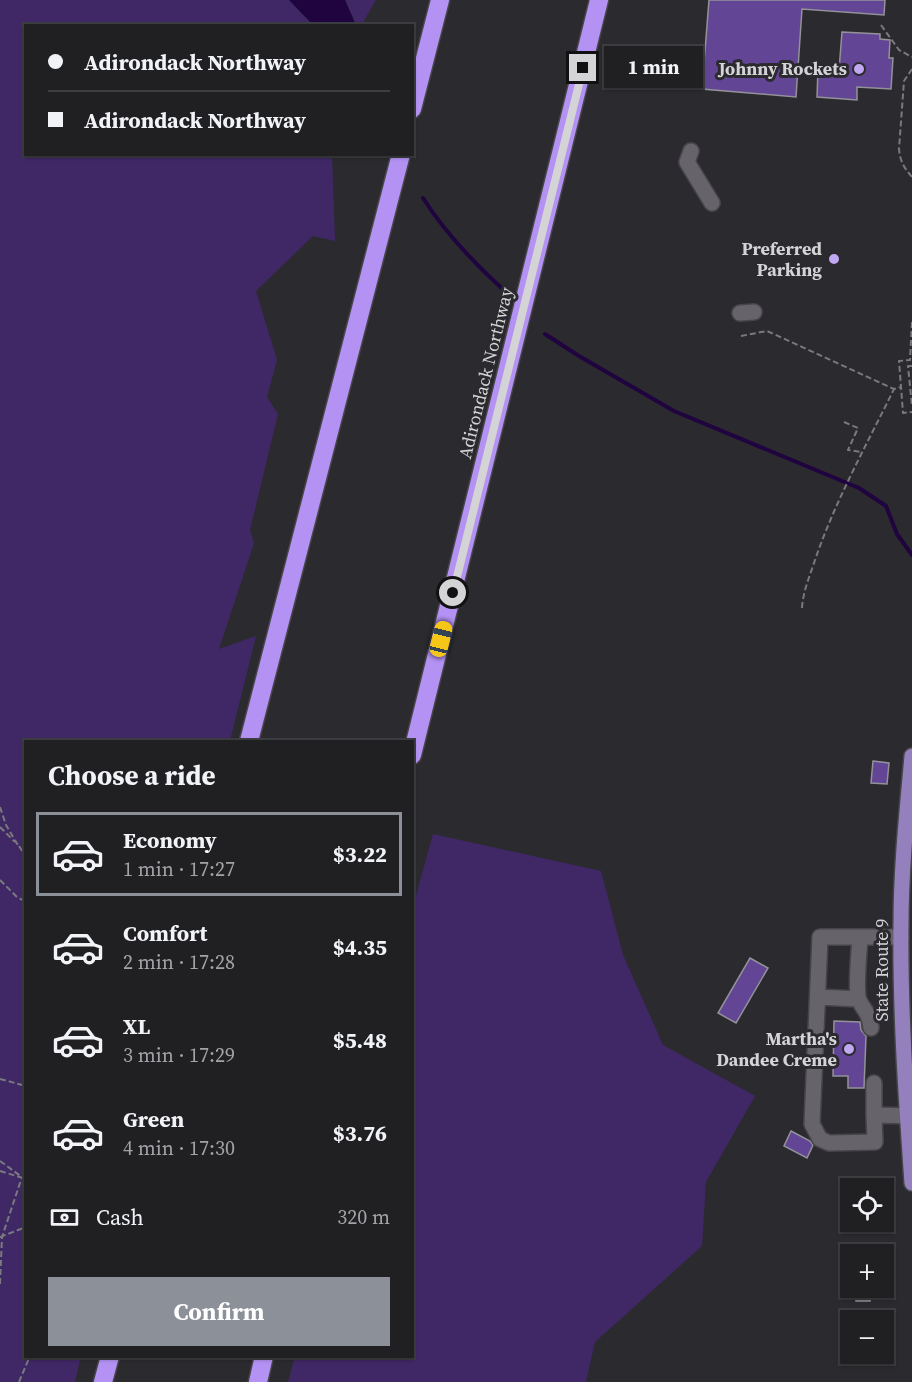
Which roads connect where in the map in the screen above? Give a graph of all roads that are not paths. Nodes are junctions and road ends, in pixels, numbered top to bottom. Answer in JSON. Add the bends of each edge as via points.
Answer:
{"nodes":[{"id":1,"x":440,"y":0,"type":"edge"},
{"id":2,"x":599,"y":0,"type":"edge"},
{"id":3,"x":414,"y":101,"type":"edge"},
{"id":4,"x":691,"y":151,"type":"dead end"},
{"id":5,"x":400,"y":156,"type":"edge"},
{"id":6,"x":712,"y":203,"type":"dead end"},
{"id":7,"x":249,"y":740,"type":"edge"},
{"id":8,"x":414,"y":747,"type":"edge"},
{"id":9,"x":912,"y":756,"type":"edge"},
{"id":10,"x":860,"y":937,"type":"junction"},
{"id":11,"x":901,"y":937,"type":"junction"},
{"id":12,"x":818,"y":997,"type":"junction"},
{"id":13,"x":858,"y":999,"type":"junction"},
{"id":14,"x":871,"y":1028,"type":"dead end"},
{"id":15,"x":874,"y":1083,"type":"dead end"},
{"id":16,"x":874,"y":1115,"type":"junction"},
{"id":17,"x":910,"y":1115,"type":"edge"},
{"id":18,"x":912,"y":1183,"type":"edge"},
{"id":19,"x":110,"y":1358,"type":"edge"},
{"id":20,"x":264,"y":1358,"type":"edge"},
{"id":21,"x":104,"y":1382,"type":"edge"},
{"id":22,"x":258,"y":1382,"type":"edge"}],
"edges":[{"from":1,"to":3,"type":"highway"},
{"from":2,"to":8,"type":"highway","name":"Adirondack Northway"},
{"from":4,"to":6,"type":"lane","via":[[687,162]]},
{"from":5,"to":7,"type":"highway"},
{"from":9,"to":11,"type":"main road","name":"State Route 9"},
{"from":10,"to":11,"type":"lane"},
{"from":10,"to":12,"type":"lane","via":[[820,937]]},
{"from":10,"to":13,"type":"lane"},
{"from":11,"to":17,"type":"main road","name":"State Route 9","via":[[902,1036]]},
{"from":12,"to":13,"type":"lane"},
{"from":12,"to":16,"type":"lane","via":[[812,1124],[820,1139],[829,1143],[875,1142]]},
{"from":13,"to":14,"type":"lane","via":[[866,1008]]},
{"from":15,"to":16,"type":"lane"},
{"from":16,"to":17,"type":"lane"},
{"from":17,"to":18,"type":"main road","name":"State Route 9"},
{"from":19,"to":21,"type":"highway"},
{"from":20,"to":22,"type":"highway"}]}
